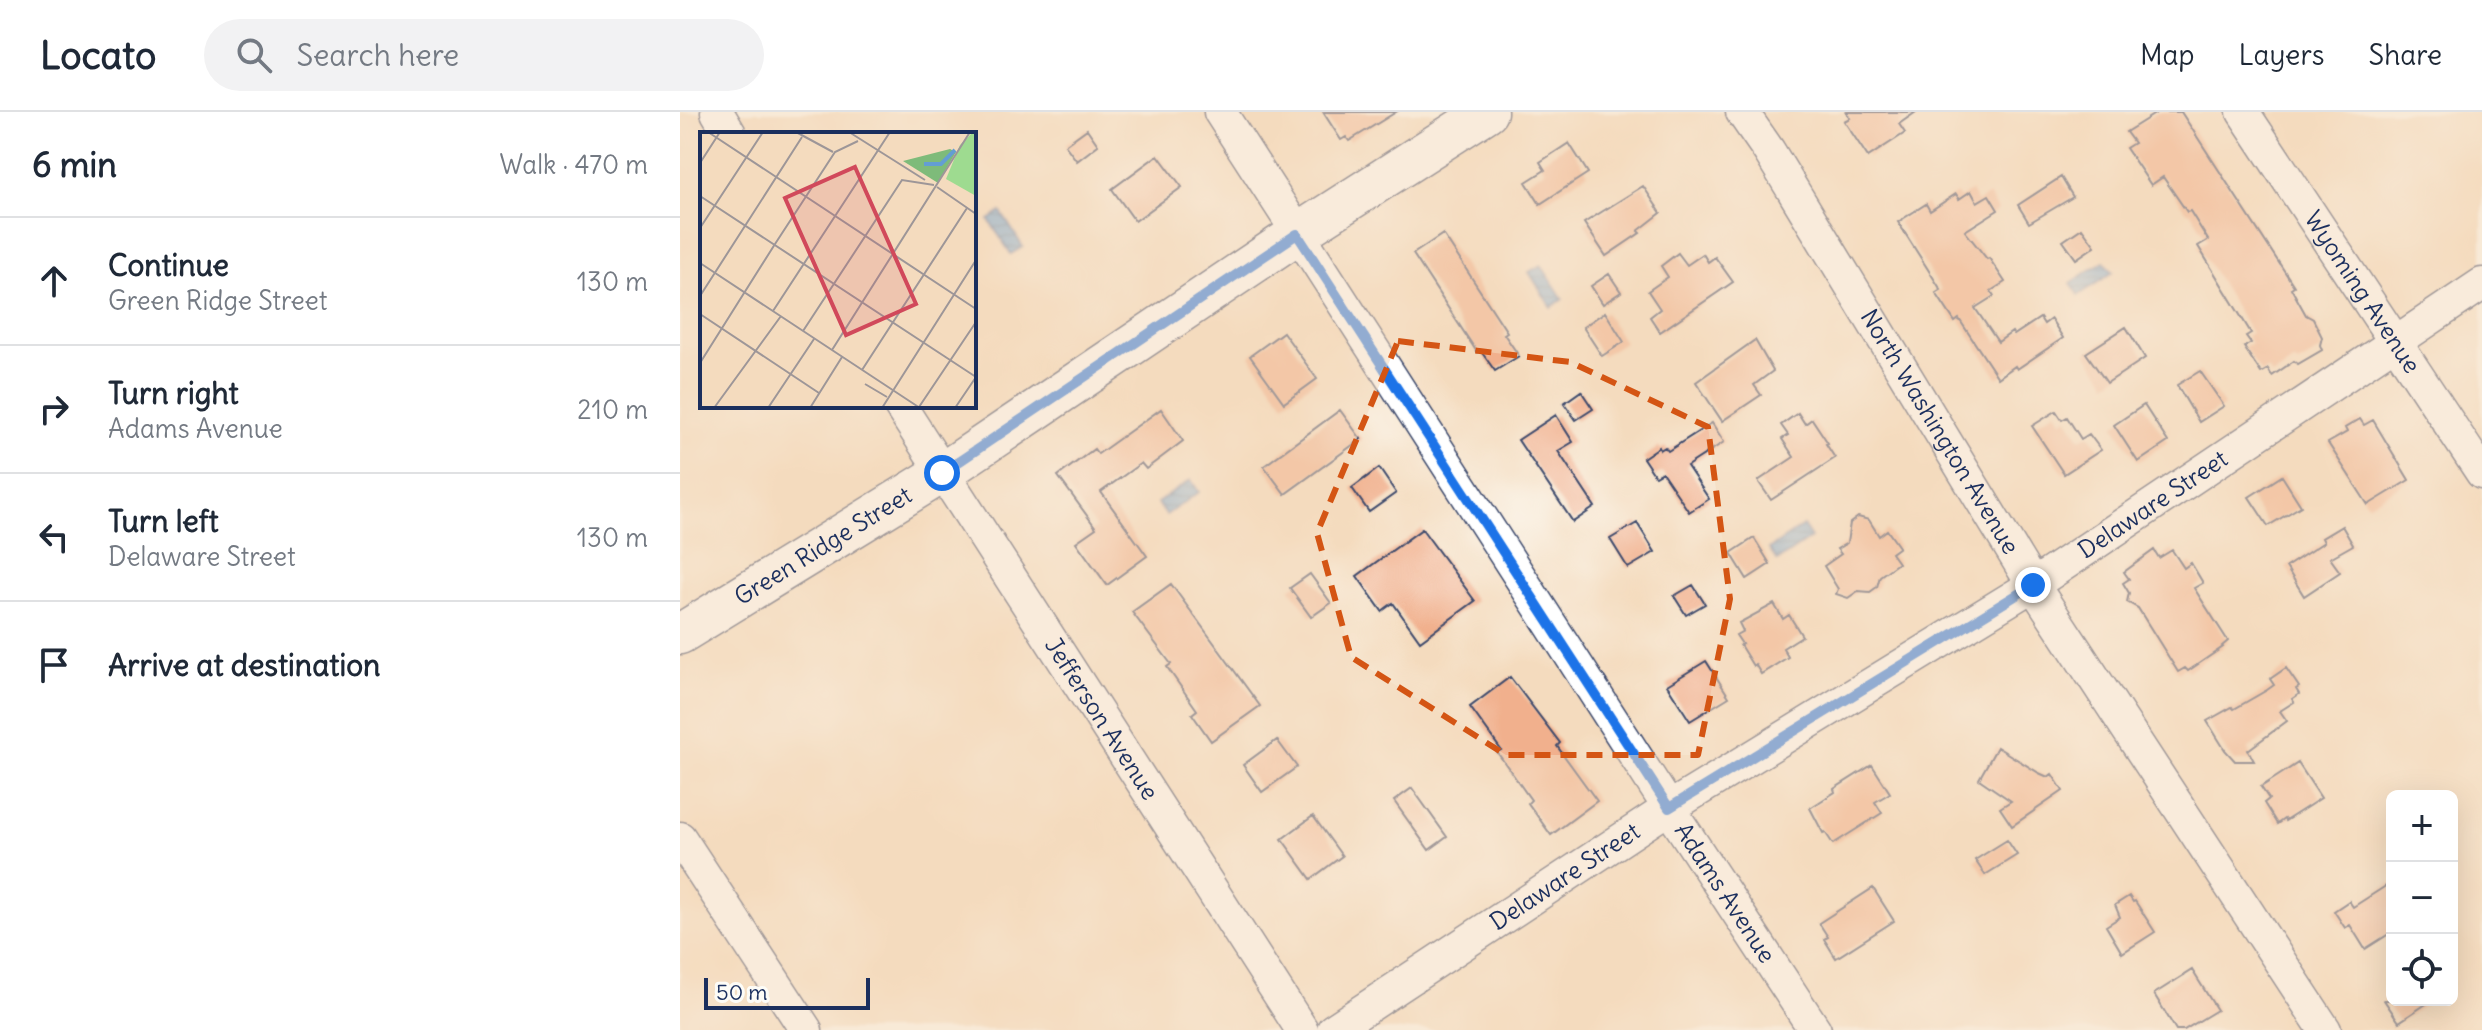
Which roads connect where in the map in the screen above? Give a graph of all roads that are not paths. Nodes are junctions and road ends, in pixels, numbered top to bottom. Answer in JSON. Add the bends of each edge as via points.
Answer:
{"nodes":[{"id":1,"x":717,"y":112,"type":"edge"},
{"id":2,"x":1220,"y":112,"type":"edge"},
{"id":3,"x":1487,"y":112,"type":"edge"},
{"id":4,"x":1742,"y":112,"type":"edge"},
{"id":5,"x":2243,"y":112,"type":"edge"},
{"id":6,"x":729,"y":132,"type":"edge"},
{"id":7,"x":1297,"y":234,"type":"junction"},
{"id":8,"x":2482,"y":284,"type":"edge"},
{"id":9,"x":2394,"y":341,"type":"junction"},
{"id":10,"x":901,"y":408,"type":"edge"},
{"id":11,"x":942,"y":473,"type":"junction"},
{"id":12,"x":2482,"y":473,"type":"edge"},
{"id":13,"x":2033,"y":585,"type":"junction"},
{"id":14,"x":680,"y":634,"type":"edge"},
{"id":15,"x":1669,"y":808,"type":"junction"},
{"id":16,"x":680,"y":838,"type":"edge"},
{"id":17,"x":806,"y":1030,"type":"edge"},
{"id":18,"x":1302,"y":1030,"type":"edge"},
{"id":19,"x":1333,"y":1030,"type":"edge"},
{"id":20,"x":1815,"y":1030,"type":"edge"},
{"id":21,"x":2325,"y":1030,"type":"edge"}],
"edges":[{"from":1,"to":6,"type":"street"},
{"from":2,"to":7,"type":"street","name":"Adams Avenue"},
{"from":3,"to":7,"type":"main road","name":"Green Ridge Street"},
{"from":4,"to":13,"type":"street","name":"North Washington Avenue"},
{"from":5,"to":9,"type":"street","name":"Wyoming Avenue"},
{"from":7,"to":11,"type":"main road","name":"Green Ridge Street"},
{"from":7,"to":15,"type":"street","name":"Adams Avenue"},
{"from":8,"to":9,"type":"street","name":"Delaware Street"},
{"from":9,"to":12,"type":"street","name":"Wyoming Avenue"},
{"from":9,"to":13,"type":"street","name":"Delaware Street"},
{"from":10,"to":11,"type":"street","name":"Jefferson Avenue"},
{"from":11,"to":14,"type":"main road","name":"Green Ridge Street"},
{"from":11,"to":18,"type":"street","name":"Jefferson Avenue"},
{"from":13,"to":15,"type":"street","name":"Delaware Street"},
{"from":13,"to":21,"type":"street","name":"North Washington Avenue"},
{"from":15,"to":19,"type":"street","name":"Delaware Street"},
{"from":15,"to":20,"type":"street","name":"Adams Avenue"},
{"from":16,"to":17,"type":"street"}]}
